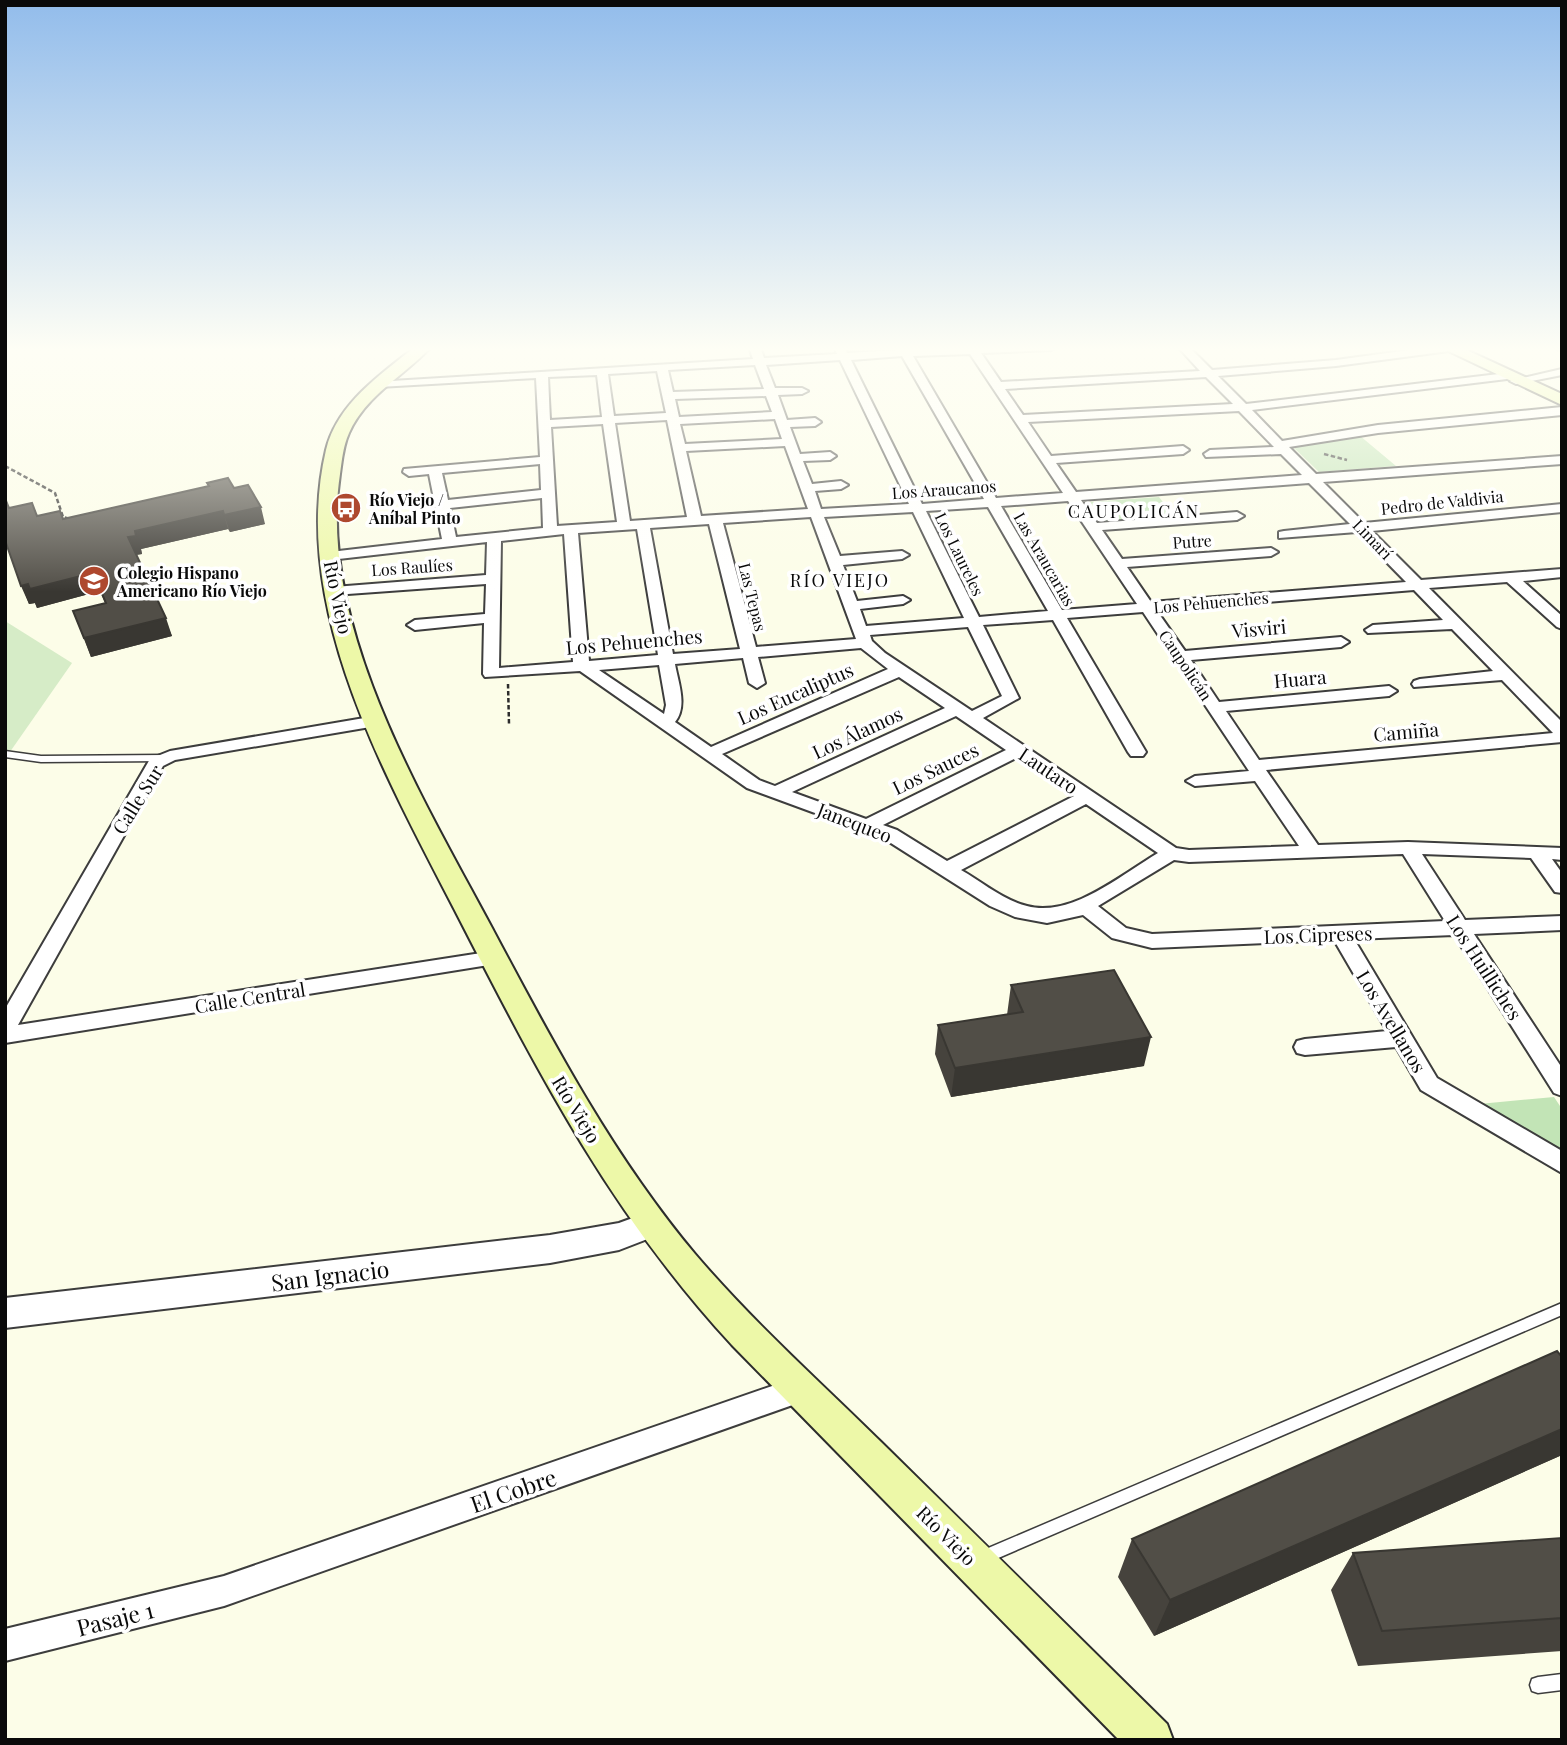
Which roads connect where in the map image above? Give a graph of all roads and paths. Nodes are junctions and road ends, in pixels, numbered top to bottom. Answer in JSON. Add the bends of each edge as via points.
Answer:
{"nodes":[{"id":1,"x":342,"y":428,"type":"edge"},
{"id":2,"x":545,"y":428,"type":"edge"},
{"id":3,"x":610,"y":428,"type":"edge"},
{"id":4,"x":675,"y":428,"type":"edge"},
{"id":5,"x":784,"y":428,"type":"edge"},
{"id":6,"x":879,"y":428,"type":"edge"},
{"id":7,"x":949,"y":428,"type":"edge"},
{"id":8,"x":1024,"y":428,"type":"edge"},
{"id":9,"x":1262,"y":428,"type":"edge"},
{"id":10,"x":1381,"y":428,"type":"edge"},
{"id":11,"x":1358,"y":432,"type":"junction"},
{"id":12,"x":789,"y":442,"type":"junction"},
{"id":13,"x":1281,"y":447,"type":"junction"},
{"id":14,"x":680,"y":448,"type":"junction"},
{"id":15,"x":1182,"y":450,"type":"dead end"},
{"id":16,"x":1210,"y":454,"type":"dead end"},
{"id":17,"x":830,"y":456,"type":"dead end"},
{"id":18,"x":795,"y":458,"type":"junction"},
{"id":19,"x":547,"y":460,"type":"junction"},
{"id":20,"x":1045,"y":460,"type":"junction"},
{"id":21,"x":1562,"y":460,"type":"edge"},
{"id":22,"x":5,"y":466,"type":"edge"},
{"id":23,"x":435,"y":470,"type":"junction"},
{"id":24,"x":409,"y":472,"type":"dead end"},
{"id":25,"x":1317,"y":479,"type":"junction"},
{"id":26,"x":841,"y":485,"type":"dead end"},
{"id":27,"x":806,"y":488,"type":"junction"},
{"id":28,"x":549,"y":493,"type":"junction"},
{"id":29,"x":1070,"y":497,"type":"junction"},
{"id":30,"x":992,"y":503,"type":"junction"},
{"id":31,"x":443,"y":505,"type":"junction"},
{"id":32,"x":918,"y":508,"type":"junction"},
{"id":33,"x":1562,"y":508,"type":"edge"},
{"id":34,"x":816,"y":514,"type":"junction"},
{"id":35,"x":1237,"y":516,"type":"dead end"},
{"id":36,"x":715,"y":519,"type":"junction"},
{"id":37,"x":74,"y":520,"type":"edge"},
{"id":38,"x":695,"y":521,"type":"junction"},
{"id":39,"x":643,"y":524,"type":"junction"},
{"id":40,"x":624,"y":526,"type":"junction"},
{"id":41,"x":1092,"y":527,"type":"junction"},
{"id":42,"x":1363,"y":528,"type":"junction"},
{"id":43,"x":571,"y":530,"type":"junction"},
{"id":44,"x":550,"y":531,"type":"junction"},
{"id":45,"x":1284,"y":535,"type":"dead end"},
{"id":46,"x":494,"y":536,"type":"junction"},
{"id":47,"x":450,"y":542,"type":"junction"},
{"id":48,"x":1271,"y":552,"type":"dead end"},
{"id":49,"x":902,"y":555,"type":"dead end"},
{"id":50,"x":330,"y":556,"type":"junction"},
{"id":51,"x":834,"y":561,"type":"junction"},
{"id":52,"x":1116,"y":564,"type":"junction"},
{"id":53,"x":1562,"y":573,"type":"edge"},
{"id":54,"x":1510,"y":577,"type":"junction"},
{"id":55,"x":492,"y":579,"type":"junction"},
{"id":56,"x":1418,"y":585,"type":"junction"},
{"id":57,"x":334,"y":591,"type":"junction"},
{"id":58,"x":902,"y":600,"type":"dead end"},
{"id":59,"x":850,"y":606,"type":"junction"},
{"id":60,"x":1146,"y":607,"type":"junction"},
{"id":61,"x":1057,"y":615,"type":"junction"},
{"id":62,"x":492,"y":618,"type":"junction"},
{"id":63,"x":974,"y":622,"type":"junction"},
{"id":64,"x":1456,"y":624,"type":"junction"},
{"id":65,"x":1562,"y":624,"type":"edge"},
{"id":66,"x":415,"y":625,"type":"dead end"},
{"id":67,"x":1373,"y":630,"type":"dead end"},
{"id":68,"x":862,"y":637,"type":"junction"},
{"id":69,"x":1342,"y":642,"type":"dead end"},
{"id":70,"x":749,"y":653,"type":"junction"},
{"id":71,"x":1179,"y":656,"type":"junction"},
{"id":72,"x":666,"y":659,"type":"junction"},
{"id":73,"x":583,"y":666,"type":"junction"},
{"id":74,"x":900,"y":670,"type":"junction"},
{"id":75,"x":508,"y":672,"type":"junction"},
{"id":76,"x":1506,"y":675,"type":"junction"},
{"id":77,"x":757,"y":683,"type":"dead end"},
{"id":78,"x":1420,"y":684,"type":"dead end"},
{"id":79,"x":1389,"y":691,"type":"dead end"},
{"id":80,"x":1214,"y":707,"type":"junction"},
{"id":81,"x":964,"y":713,"type":"junction"},
{"id":82,"x":376,"y":721,"type":"junction"},
{"id":83,"x":509,"y":724,"type":"dead end"},
{"id":84,"x":665,"y":724,"type":"junction"},
{"id":85,"x":1562,"y":734,"type":"edge"},
{"id":86,"x":1019,"y":750,"type":"junction"},
{"id":87,"x":1137,"y":752,"type":"dead end"},
{"id":88,"x":5,"y":754,"type":"edge"},
{"id":89,"x":708,"y":754,"type":"junction"},
{"id":90,"x":164,"y":758,"type":"junction"},
{"id":91,"x":1257,"y":770,"type":"junction"},
{"id":92,"x":1195,"y":781,"type":"dead end"},
{"id":93,"x":775,"y":793,"type":"junction"},
{"id":94,"x":1087,"y":796,"type":"junction"},
{"id":95,"x":870,"y":824,"type":"junction"},
{"id":96,"x":1408,"y":848,"type":"junction"},
{"id":97,"x":1312,"y":852,"type":"junction"},
{"id":98,"x":1171,"y":853,"type":"junction"},
{"id":99,"x":1537,"y":853,"type":"junction"},
{"id":100,"x":1562,"y":854,"type":"edge"},
{"id":101,"x":947,"y":869,"type":"junction"},
{"id":102,"x":1562,"y":887,"type":"edge"},
{"id":103,"x":1085,"y":906,"type":"junction"},
{"id":104,"x":1562,"y":923,"type":"edge"},
{"id":105,"x":1460,"y":928,"type":"junction"},
{"id":106,"x":1340,"y":933,"type":"junction"},
{"id":107,"x":494,"y":958,"type":"junction"},
{"id":108,"x":5,"y":1028,"type":"edge"},
{"id":109,"x":5,"y":1035,"type":"edge"},
{"id":110,"x":1402,"y":1038,"type":"junction"},
{"id":111,"x":1305,"y":1047,"type":"dead end"},
{"id":112,"x":1562,"y":1087,"type":"edge"},
{"id":113,"x":1562,"y":1163,"type":"edge"},
{"id":114,"x":652,"y":1224,"type":"junction"},
{"id":115,"x":1562,"y":1309,"type":"edge"},
{"id":116,"x":5,"y":1313,"type":"edge"},
{"id":117,"x":801,"y":1389,"type":"junction"},
{"id":118,"x":974,"y":1562,"type":"junction"},
{"id":119,"x":225,"y":1591,"type":"joint"},
{"id":120,"x":5,"y":1645,"type":"edge"},
{"id":121,"x":1562,"y":1682,"type":"edge"},
{"id":122,"x":1538,"y":1685,"type":"dead end"},
{"id":123,"x":1152,"y":1740,"type":"edge"}],
"edges":[{"from":1,"to":50,"type":"main road","name":"Río Viejo","via":[[333,452],[327,523]]},
{"from":2,"to":19,"type":"street"},
{"from":3,"to":40,"type":"street"},
{"from":4,"to":14,"type":"street"},
{"from":5,"to":12,"type":"street"},
{"from":6,"to":32,"type":"street","name":"Los Laureles"},
{"from":7,"to":30,"type":"street","name":"Las Araucarias"},
{"from":8,"to":20,"type":"street","name":"Caupolicán"},
{"from":9,"to":13,"type":"street","name":"Limarí"},
{"from":10,"to":11,"type":"street"},
{"from":11,"to":13,"type":"street"},
{"from":11,"to":25,"type":"path","via":[[1342,459]]},
{"from":12,"to":14,"type":"street"},
{"from":12,"to":18,"type":"street"},
{"from":13,"to":16,"type":"street"},
{"from":13,"to":25,"type":"street","name":"Limarí"},
{"from":14,"to":38,"type":"street"},
{"from":15,"to":20,"type":"street"},
{"from":17,"to":18,"type":"street"},
{"from":18,"to":27,"type":"street"},
{"from":19,"to":23,"type":"street"},
{"from":19,"to":28,"type":"street"},
{"from":20,"to":29,"type":"street","name":"Caupolicán"},
{"from":21,"to":25,"type":"street","name":"Los Araucanos"},
{"from":22,"to":37,"type":"path","via":[[51,489],[63,517]]},
{"from":23,"to":24,"type":"street"},
{"from":23,"to":31,"type":"street"},
{"from":25,"to":29,"type":"street","name":"Los Araucanos"},
{"from":25,"to":42,"type":"street","name":"Limarí"},
{"from":26,"to":27,"type":"street"},
{"from":27,"to":34,"type":"street"},
{"from":28,"to":31,"type":"street"},
{"from":28,"to":44,"type":"street"},
{"from":29,"to":30,"type":"street","name":"Los Araucanos"},
{"from":29,"to":41,"type":"street","name":"Caupolicán"},
{"from":30,"to":32,"type":"street","name":"Los Araucanos"},
{"from":30,"to":61,"type":"street","name":"Las Araucarias"},
{"from":31,"to":47,"type":"street"},
{"from":32,"to":34,"type":"street","name":"Los Araucanos"},
{"from":32,"to":63,"type":"street","name":"Los Laureles"},
{"from":33,"to":42,"type":"street","name":"Pedro de Valdivia"},
{"from":34,"to":36,"type":"street","name":"Los Araucanos"},
{"from":34,"to":51,"type":"street"},
{"from":35,"to":41,"type":"street"},
{"from":36,"to":38,"type":"street","name":"Los Araucanos"},
{"from":36,"to":70,"type":"street","name":"Las Tepas"},
{"from":38,"to":39,"type":"street","name":"Los Araucanos"},
{"from":39,"to":40,"type":"street","name":"Los Araucanos"},
{"from":39,"to":72,"type":"street"},
{"from":40,"to":43,"type":"street","name":"Los Araucanos"},
{"from":41,"to":52,"type":"street","name":"Caupolicán"},
{"from":42,"to":45,"type":"street","name":"Pedro de Valdivia"},
{"from":42,"to":56,"type":"street","name":"Limarí"},
{"from":43,"to":44,"type":"street","name":"Los Araucanos"},
{"from":43,"to":73,"type":"street"},
{"from":44,"to":46,"type":"street","name":"Los Araucanos"},
{"from":46,"to":47,"type":"street","name":"Los Araucanos"},
{"from":46,"to":55,"type":"street"},
{"from":47,"to":50,"type":"street","name":"Los Araucanos"},
{"from":48,"to":52,"type":"street","name":"Putre"},
{"from":49,"to":51,"type":"street"},
{"from":50,"to":57,"type":"main road","name":"Río Viejo"},
{"from":51,"to":59,"type":"street"},
{"from":52,"to":60,"type":"street","name":"Caupolicán"},
{"from":53,"to":54,"type":"street","name":"Los Pehuenches"},
{"from":54,"to":56,"type":"street","name":"Los Pehuenches"},
{"from":54,"to":65,"type":"street"},
{"from":55,"to":57,"type":"street","name":"Los Raulíes"},
{"from":55,"to":62,"type":"street"},
{"from":56,"to":60,"type":"street","name":"Los Pehuenches"},
{"from":56,"to":64,"type":"street","name":"Limarí"},
{"from":57,"to":82,"type":"main road","name":"Río Viejo"},
{"from":58,"to":59,"type":"street"},
{"from":59,"to":68,"type":"street"},
{"from":60,"to":61,"type":"street","name":"Los Pehuenches"},
{"from":60,"to":71,"type":"street","name":"Caupolicán"},
{"from":61,"to":63,"type":"street","name":"Los Pehuenches"},
{"from":61,"to":87,"type":"street","name":"Las Araucarias"},
{"from":62,"to":66,"type":"street"},
{"from":62,"to":75,"type":"street","name":"Los Pehuenches","via":[[491,674]]},
{"from":63,"to":68,"type":"street","name":"Los Pehuenches"},
{"from":63,"to":81,"type":"street","name":"Los Laureles","via":[[1011,698]]},
{"from":64,"to":67,"type":"street"},
{"from":64,"to":76,"type":"street","name":"Limarí"},
{"from":68,"to":70,"type":"street","name":"Los Pehuenches"},
{"from":68,"to":74,"type":"street","name":"Lautaro"},
{"from":69,"to":71,"type":"street","name":"Visviri"},
{"from":70,"to":72,"type":"street","name":"Los Pehuenches"},
{"from":70,"to":77,"type":"street","name":"Las Tepas"},
{"from":71,"to":80,"type":"street","name":"Caupolicán"},
{"from":72,"to":73,"type":"street","name":"Los Pehuenches"},
{"from":72,"to":84,"type":"street","via":[[674,705]]},
{"from":73,"to":75,"type":"street","name":"Los Pehuenches"},
{"from":73,"to":84,"type":"street","name":"Janequeo"},
{"from":74,"to":81,"type":"street","name":"Lautaro"},
{"from":74,"to":89,"type":"street","name":"Los Eucaliptus"},
{"from":75,"to":83,"type":"path"},
{"from":76,"to":78,"type":"street"},
{"from":76,"to":85,"type":"street","name":"Limarí"},
{"from":79,"to":80,"type":"street","name":"Huara"},
{"from":80,"to":91,"type":"street","name":"Caupolicán"},
{"from":81,"to":86,"type":"street","name":"Lautaro"},
{"from":81,"to":93,"type":"street","name":"Los Álamos"},
{"from":82,"to":90,"type":"street","name":"Calle Sur"},
{"from":82,"to":107,"type":"main road","name":"Río Viejo"},
{"from":84,"to":89,"type":"street","name":"Janequeo"},
{"from":85,"to":91,"type":"street","name":"Camiña"},
{"from":86,"to":94,"type":"street","name":"Lautaro"},
{"from":86,"to":95,"type":"street","name":"Los Sauces"},
{"from":88,"to":90,"type":"lane","via":[[41,759]]},
{"from":89,"to":93,"type":"street","name":"Janequeo"},
{"from":90,"to":108,"type":"street","name":"Calle Sur","via":[[153,765]]},
{"from":91,"to":92,"type":"street"},
{"from":91,"to":97,"type":"street","name":"Caupolicán"},
{"from":93,"to":95,"type":"street","name":"Janequeo"},
{"from":94,"to":98,"type":"street","name":"Lautaro"},
{"from":94,"to":101,"type":"street"},
{"from":95,"to":101,"type":"street","name":"Janequeo"},
{"from":96,"to":97,"type":"street"},
{"from":96,"to":99,"type":"street"},
{"from":96,"to":105,"type":"street","name":"Los Huilliches"},
{"from":97,"to":98,"type":"street"},
{"from":98,"to":103,"type":"street","name":"Janequeo"},
{"from":99,"to":100,"type":"street"},
{"from":99,"to":102,"type":"street"},
{"from":101,"to":103,"type":"street","name":"Janequeo","via":[[1022,912],[1058,915]]},
{"from":103,"to":106,"type":"street","name":"Los Cipreses","via":[[1119,933],[1141,940]]},
{"from":104,"to":105,"type":"street","name":"Los Cipreses"},
{"from":105,"to":106,"type":"street","name":"Los Cipreses"},
{"from":105,"to":112,"type":"street","name":"Los Huilliches"},
{"from":106,"to":110,"type":"street","name":"Los Avellanos"},
{"from":107,"to":109,"type":"street","name":"Calle Central"},
{"from":107,"to":114,"type":"main road","name":"Río Viejo","via":[[548,1061],[614,1171]]},
{"from":110,"to":111,"type":"street"},
{"from":110,"to":113,"type":"street","name":"Los Avellanos","via":[[1429,1084]]},
{"from":114,"to":116,"type":"street","name":"San Ignacio","via":[[619,1236],[550,1249]]},
{"from":114,"to":117,"type":"main road","name":"Río Viejo","via":[[713,1298]]},
{"from":115,"to":118,"type":"lane"},
{"from":117,"to":118,"type":"main road","name":"Río Viejo"},
{"from":117,"to":119,"type":"street","name":"El Cobre"},
{"from":118,"to":123,"type":"main road","name":"Río Viejo"},
{"from":119,"to":120,"type":"street","name":"Pasaje 1"},
{"from":121,"to":122,"type":"lane"}]}
